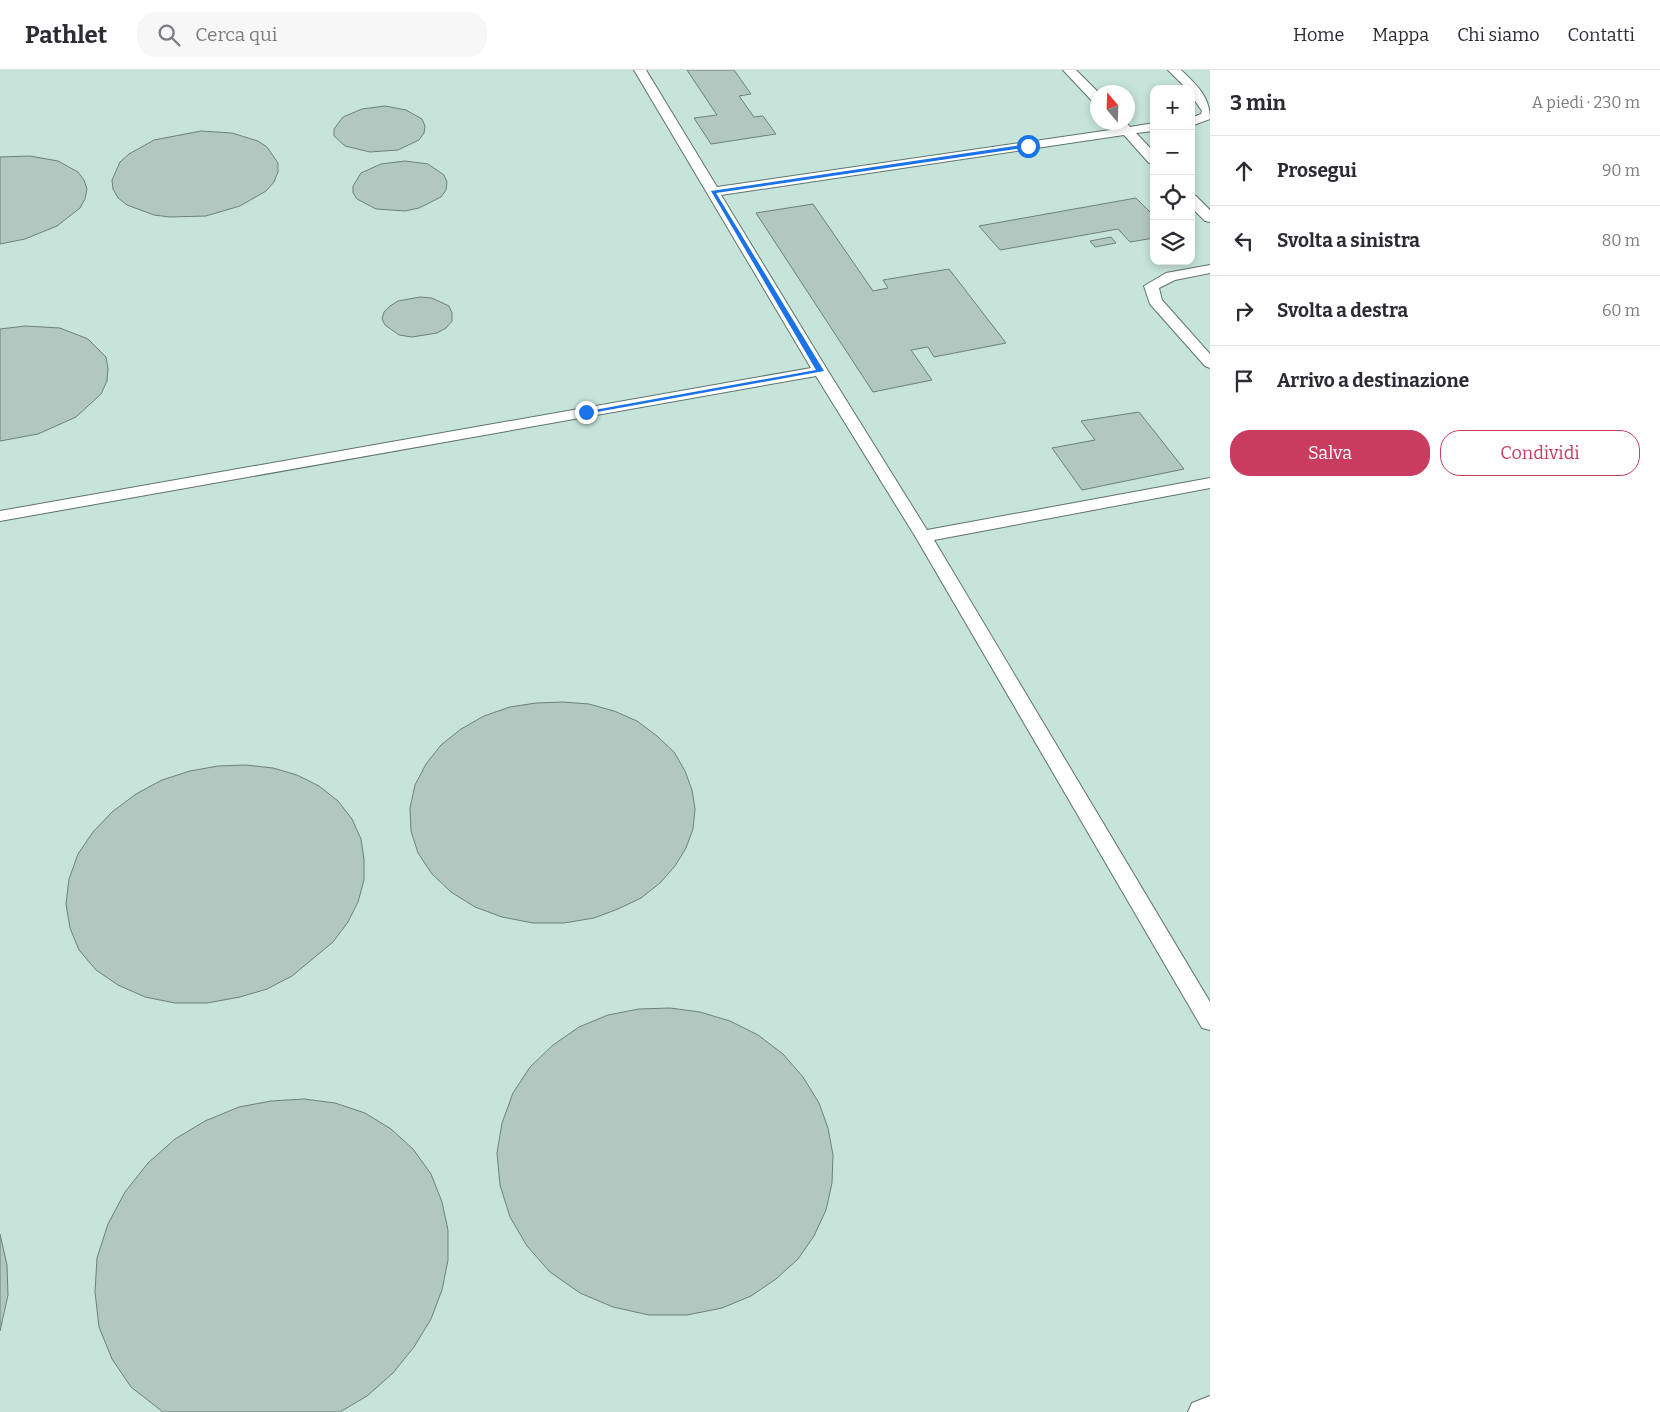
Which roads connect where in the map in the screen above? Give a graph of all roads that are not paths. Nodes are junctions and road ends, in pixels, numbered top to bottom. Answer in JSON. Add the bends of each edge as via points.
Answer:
{"nodes":[{"id":1,"x":640,"y":70,"type":"edge"},
{"id":2,"x":1069,"y":70,"type":"edge"},
{"id":3,"x":1174,"y":70,"type":"edge"},
{"id":4,"x":1190,"y":85,"type":"edge"},
{"id":5,"x":1090,"y":92,"type":"edge"},
{"id":6,"x":1195,"y":92,"type":"edge"},
{"id":7,"x":1195,"y":120,"type":"edge"},
{"id":8,"x":1135,"y":127,"type":"edge"},
{"id":9,"x":1150,"y":127,"type":"edge"},
{"id":10,"x":1103,"y":130,"type":"edge"},
{"id":11,"x":1125,"y":130,"type":"edge"},
{"id":12,"x":1150,"y":156,"type":"edge"},
{"id":13,"x":713,"y":192,"type":"junction"},
{"id":14,"x":1195,"y":203,"type":"edge"},
{"id":15,"x":1210,"y":218,"type":"edge"},
{"id":16,"x":1210,"y":269,"type":"edge"},
{"id":17,"x":1210,"y":363,"type":"edge"},
{"id":18,"x":820,"y":371,"type":"junction"},
{"id":19,"x":1210,"y":483,"type":"edge"},
{"id":20,"x":0,"y":516,"type":"edge"},
{"id":21,"x":923,"y":536,"type":"junction"},
{"id":22,"x":1210,"y":1020,"type":"edge"},
{"id":23,"x":1210,"y":1409,"type":"edge"},
{"id":24,"x":1201,"y":1412,"type":"edge"}],
"edges":[{"from":1,"to":13,"type":"lane"},
{"from":2,"to":5,"type":"lane"},
{"from":3,"to":4,"type":"lane"},
{"from":6,"to":7,"type":"lane","via":[[1208,111],[1207,116]]},
{"from":8,"to":9,"type":"lane"},
{"from":10,"to":13,"type":"lane"},
{"from":11,"to":12,"type":"lane"},
{"from":13,"to":18,"type":"lane"},
{"from":14,"to":15,"type":"lane"},
{"from":16,"to":17,"type":"lane","via":[[1171,276],[1151,286],[1155,301]]},
{"from":18,"to":20,"type":"lane"},
{"from":18,"to":21,"type":"lane"},
{"from":19,"to":21,"type":"lane"},
{"from":21,"to":22,"type":"lane"},
{"from":23,"to":24,"type":"lane"}]}
